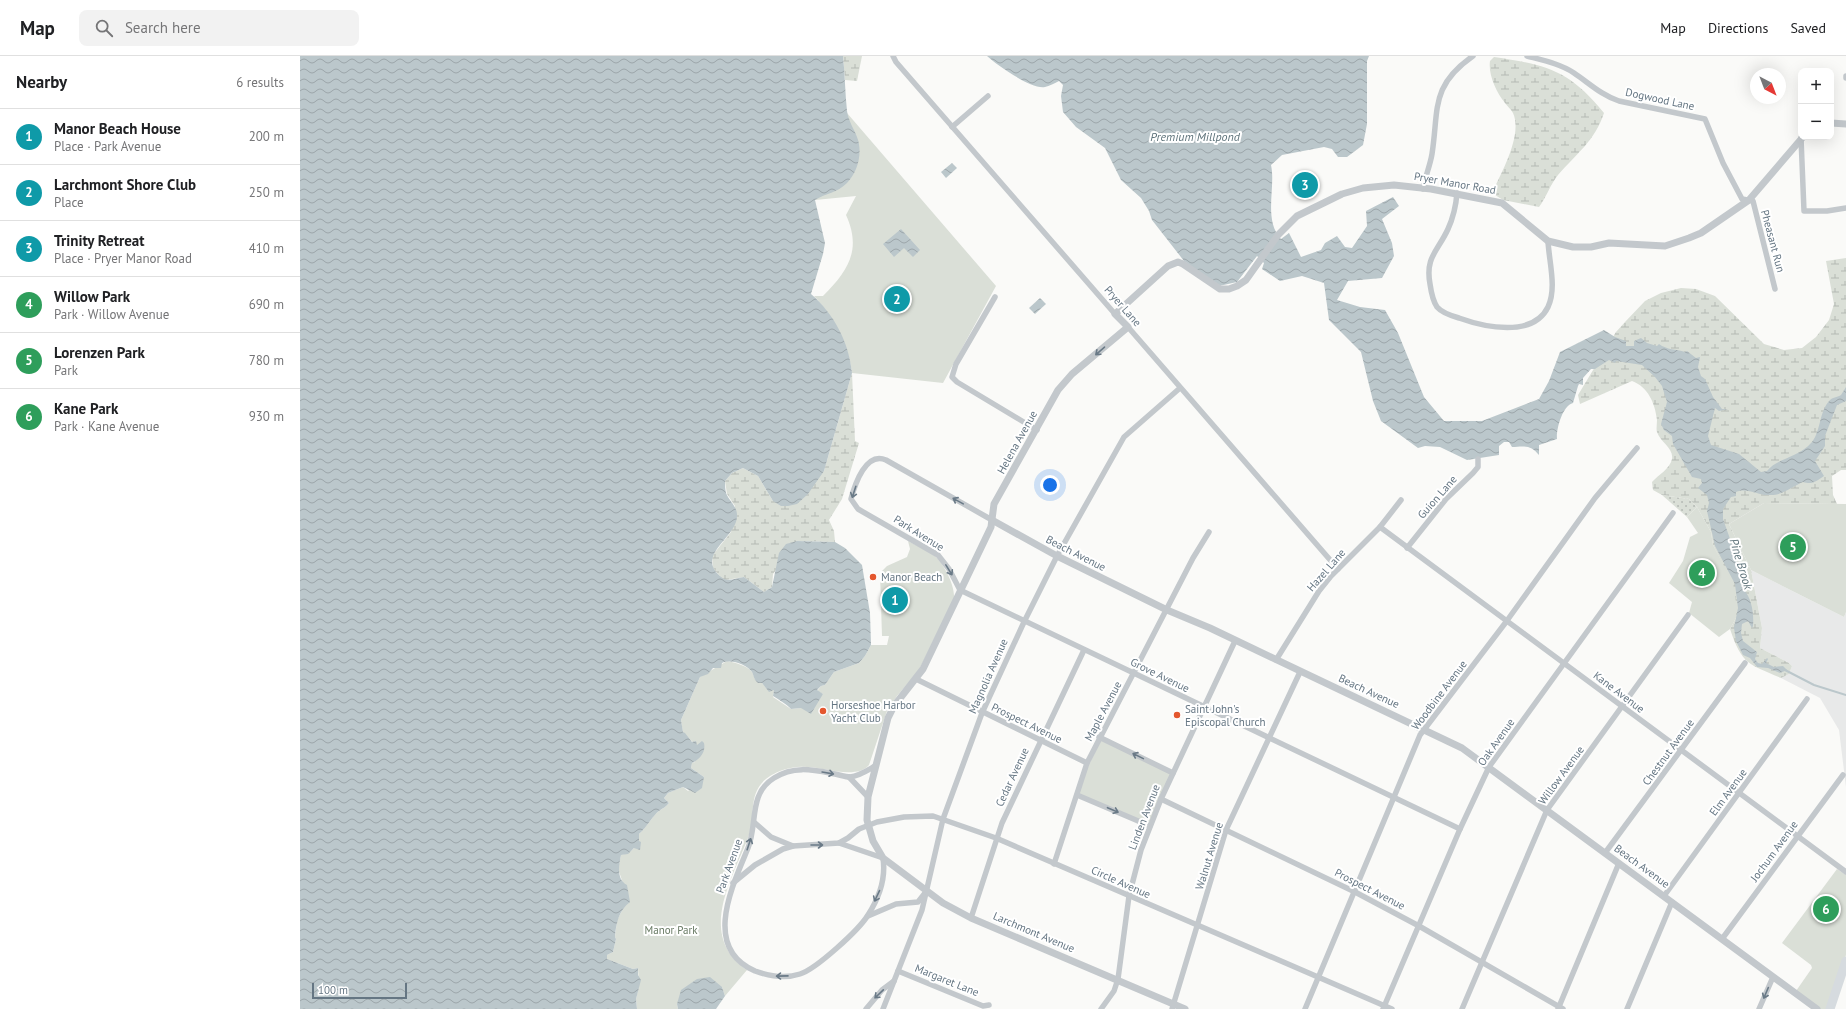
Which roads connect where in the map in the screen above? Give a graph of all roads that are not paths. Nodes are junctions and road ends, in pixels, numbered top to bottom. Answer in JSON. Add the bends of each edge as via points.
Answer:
{"nodes":[{"id":1,"x":893,"y":56,"type":"edge"},
{"id":2,"x":1473,"y":56,"type":"edge"},
{"id":3,"x":1527,"y":56,"type":"edge"},
{"id":4,"x":988,"y":96,"type":"dead end"},
{"id":5,"x":1834,"y":123,"type":"edge"},
{"id":6,"x":1846,"y":124,"type":"edge"},
{"id":7,"x":952,"y":127,"type":"junction"},
{"id":8,"x":1800,"y":140,"type":"edge"},
{"id":9,"x":1802,"y":140,"type":"edge"},
{"id":10,"x":1423,"y":189,"type":"junction"},
{"id":11,"x":1457,"y":194,"type":"junction"},
{"id":12,"x":1749,"y":200,"type":"junction"},
{"id":13,"x":1846,"y":208,"type":"edge"},
{"id":14,"x":1548,"y":241,"type":"junction"},
{"id":15,"x":1775,"y":290,"type":"dead end"},
{"id":16,"x":995,"y":297,"type":"dead end"},
{"id":17,"x":1115,"y":314,"type":"junction"},
{"id":18,"x":1128,"y":327,"type":"junction"},
{"id":19,"x":1180,"y":388,"type":"junction"},
{"id":20,"x":1037,"y":430,"type":"junction"},
{"id":21,"x":1636,"y":448,"type":"dead end"},
{"id":22,"x":1478,"y":459,"type":"dead end"},
{"id":23,"x":873,"y":460,"type":"joint"},
{"id":24,"x":1401,"y":500,"type":"dead end"},
{"id":25,"x":1673,"y":513,"type":"dead end"},
{"id":26,"x":992,"y":520,"type":"junction"},
{"id":27,"x":1380,"y":527,"type":"junction"},
{"id":28,"x":1209,"y":532,"type":"dead end"},
{"id":29,"x":1407,"y":548,"type":"junction"},
{"id":30,"x":1057,"y":556,"type":"junction"},
{"id":31,"x":1338,"y":569,"type":"junction"},
{"id":32,"x":960,"y":590,"type":"junction"},
{"id":33,"x":1167,"y":610,"type":"junction"},
{"id":34,"x":1688,"y":615,"type":"dead end"},
{"id":35,"x":1024,"y":622,"type":"junction"},
{"id":36,"x":1506,"y":622,"type":"junction"},
{"id":37,"x":1235,"y":641,"type":"junction"},
{"id":38,"x":1084,"y":650,"type":"junction"},
{"id":39,"x":1276,"y":660,"type":"junction"},
{"id":40,"x":1745,"y":663,"type":"dead end"},
{"id":41,"x":1565,"y":664,"type":"junction"},
{"id":42,"x":1300,"y":672,"type":"junction"},
{"id":43,"x":1135,"y":674,"type":"junction"},
{"id":44,"x":916,"y":679,"type":"junction"},
{"id":45,"x":1808,"y":699,"type":"dead end"},
{"id":46,"x":1203,"y":706,"type":"junction"},
{"id":47,"x":1623,"y":708,"type":"junction"},
{"id":48,"x":982,"y":713,"type":"junction"},
{"id":49,"x":1424,"y":730,"type":"junction"},
{"id":50,"x":1269,"y":737,"type":"junction"},
{"id":51,"x":1100,"y":738,"type":"junction"},
{"id":52,"x":1040,"y":740,"type":"junction"},
{"id":53,"x":1681,"y":751,"type":"junction"},
{"id":54,"x":1087,"y":763,"type":"junction"},
{"id":55,"x":875,"y":766,"type":"junction"},
{"id":56,"x":1489,"y":767,"type":"junction"},
{"id":57,"x":1173,"y":773,"type":"junction"},
{"id":58,"x":1843,"y":774,"type":"dead end"},
{"id":59,"x":849,"y":777,"type":"junction"},
{"id":60,"x":1739,"y":793,"type":"junction"},
{"id":61,"x":1077,"y":795,"type":"junction"},
{"id":62,"x":868,"y":797,"type":"junction"},
{"id":63,"x":1395,"y":797,"type":"junction"},
{"id":64,"x":1161,"y":799,"type":"junction"},
{"id":65,"x":1548,"y":810,"type":"junction"},
{"id":66,"x":943,"y":818,"type":"junction"},
{"id":67,"x":755,"y":823,"type":"junction"},
{"id":68,"x":868,"y":826,"type":"junction"},
{"id":69,"x":1150,"y":826,"type":"junction"},
{"id":70,"x":1460,"y":829,"type":"junction"},
{"id":71,"x":1226,"y":830,"type":"junction"},
{"id":72,"x":1797,"y":836,"type":"junction"},
{"id":73,"x":996,"y":838,"type":"junction"},
{"id":74,"x":839,"y":843,"type":"junction"},
{"id":75,"x":793,"y":846,"type":"junction"},
{"id":76,"x":1605,"y":853,"type":"junction"},
{"id":77,"x":883,"y":858,"type":"junction"},
{"id":78,"x":1619,"y":863,"type":"junction"},
{"id":79,"x":1054,"y":864,"type":"junction"},
{"id":80,"x":1846,"y":872,"type":"edge"},
{"id":81,"x":733,"y":883,"type":"junction"},
{"id":82,"x":927,"y":891,"type":"junction"},
{"id":83,"x":1354,"y":892,"type":"junction"},
{"id":84,"x":1129,"y":896,"type":"junction"},
{"id":85,"x":1664,"y":896,"type":"junction"},
{"id":86,"x":1672,"y":902,"type":"junction"},
{"id":87,"x":868,"y":916,"type":"junction"},
{"id":88,"x":971,"y":918,"type":"junction"},
{"id":89,"x":1198,"y":926,"type":"junction"},
{"id":90,"x":1419,"y":926,"type":"junction"},
{"id":91,"x":1722,"y":939,"type":"junction"},
{"id":92,"x":1846,"y":961,"type":"edge"},
{"id":93,"x":1482,"y":963,"type":"junction"},
{"id":94,"x":898,"y":971,"type":"junction"},
{"id":95,"x":1318,"y":977,"type":"junction"},
{"id":96,"x":1773,"y":977,"type":"junction"},
{"id":97,"x":1118,"y":979,"type":"junction"},
{"id":98,"x":895,"y":980,"type":"junction"},
{"id":99,"x":989,"y":1005,"type":"dead end"},
{"id":100,"x":1173,"y":1007,"type":"edge"},
{"id":101,"x":1383,"y":1007,"type":"edge"},
{"id":102,"x":1560,"y":1008,"type":"edge"},
{"id":103,"x":866,"y":1009,"type":"edge"},
{"id":104,"x":883,"y":1009,"type":"edge"},
{"id":105,"x":1101,"y":1009,"type":"edge"},
{"id":106,"x":1185,"y":1009,"type":"edge"},
{"id":107,"x":1305,"y":1009,"type":"edge"},
{"id":108,"x":1392,"y":1009,"type":"edge"},
{"id":109,"x":1462,"y":1009,"type":"edge"},
{"id":110,"x":1627,"y":1009,"type":"edge"},
{"id":111,"x":1759,"y":1009,"type":"edge"},
{"id":112,"x":1817,"y":1009,"type":"edge"},
{"id":113,"x":1830,"y":1009,"type":"edge"}],
"edges":[{"from":1,"to":7,"type":"street","name":"Pryer Lane"},
{"from":2,"to":10,"type":"street","via":[[1443,86],[1439,95],[1431,163]]},
{"from":3,"to":12,"type":"street","name":"Dogwood Lane","via":[[1573,72],[1610,98],[1706,119],[1723,163],[1742,199]]},
{"from":4,"to":7,"type":"street"},
{"from":5,"to":6,"type":"street"},
{"from":7,"to":17,"type":"street","name":"Pryer Lane"},
{"from":8,"to":12,"type":"street","name":"Pryer Manor Road"},
{"from":9,"to":13,"type":"street","name":"Pryer Manor Road","via":[[1804,211],[1827,212]]},
{"from":10,"to":11,"type":"street","name":"Pryer Manor Road"},
{"from":10,"to":17,"type":"street","name":"Pryer Manor Road","via":[[1394,185],[1363,188],[1342,194],[1297,216],[1278,235],[1239,286],[1220,289],[1183,264],[1173,264]]},
{"from":11,"to":14,"type":"street","name":"Pryer Manor Road","via":[[1502,203]]},
{"from":11,"to":14,"type":"street","via":[[1451,223],[1430,259],[1428,268],[1435,303],[1447,314],[1490,327],[1518,327],[1539,318],[1547,308],[1552,290]]},
{"from":12,"to":14,"type":"street","name":"Pryer Manor Road","via":[[1701,232],[1665,246],[1609,243],[1573,248]]},
{"from":12,"to":15,"type":"street","name":"Pheasant Run","via":[[1753,201]]},
{"from":16,"to":20,"type":"street","via":[[956,364],[952,377]]},
{"from":17,"to":18,"type":"street","name":"Pryer Lane"},
{"from":18,"to":19,"type":"street","name":"Pryer Lane"},
{"from":18,"to":20,"type":"street","name":"Helena Avenue","one_way":true,"via":[[1072,374],[1058,390]]},
{"from":19,"to":30,"type":"street","name":"Magnolia Avenue","via":[[1124,437]]},
{"from":19,"to":31,"type":"street","name":"Pryer Lane"},
{"from":20,"to":26,"type":"street","name":"Helena Avenue","via":[[994,504]]},
{"from":21,"to":36,"type":"street","name":"Woodbine Avenue","via":[[1595,498]]},
{"from":22,"to":29,"type":"street","name":"Guion Lane","via":[[1478,467],[1446,499]]},
{"from":26,"to":23,"type":"street","name":"Beach Avenue","one_way":true,"via":[[886,460]]},
{"from":23,"to":32,"type":"street","name":"Park Avenue","one_way":true,"via":[[862,472],[853,492],[853,503],[858,509],[938,555]]},
{"from":24,"to":27,"type":"street","name":"Hazel Lane"},
{"from":25,"to":41,"type":"street","name":"Oak Avenue"},
{"from":26,"to":30,"type":"street","name":"Beach Avenue"},
{"from":26,"to":32,"type":"street","name":"Helena Avenue","via":[[991,527]]},
{"from":27,"to":29,"type":"street","name":"Kane Avenue"},
{"from":27,"to":31,"type":"street","name":"Hazel Lane"},
{"from":28,"to":33,"type":"street","name":"Maple Avenue"},
{"from":29,"to":36,"type":"street","name":"Kane Avenue"},
{"from":30,"to":33,"type":"street","name":"Beach Avenue"},
{"from":30,"to":35,"type":"street","name":"Magnolia Avenue"},
{"from":31,"to":39,"type":"street","name":"Hazel Lane","via":[[1319,591]]},
{"from":32,"to":35,"type":"street","name":"Grove Avenue"},
{"from":32,"to":44,"type":"street","name":"Park Avenue"},
{"from":33,"to":37,"type":"street","name":"Beach Avenue"},
{"from":33,"to":43,"type":"street","name":"Maple Avenue"},
{"from":34,"to":47,"type":"street","name":"Willow Avenue"},
{"from":35,"to":38,"type":"street","name":"Grove Avenue"},
{"from":35,"to":48,"type":"street","name":"Magnolia Avenue"},
{"from":36,"to":41,"type":"street","name":"Kane Avenue"},
{"from":36,"to":49,"type":"street","name":"Woodbine Avenue"},
{"from":37,"to":39,"type":"street","name":"Beach Avenue"},
{"from":37,"to":46,"type":"street","name":"Linden Avenue"},
{"from":38,"to":43,"type":"street","name":"Grove Avenue"},
{"from":38,"to":52,"type":"street","name":"Cedar Avenue"},
{"from":39,"to":42,"type":"street","name":"Beach Avenue"},
{"from":40,"to":53,"type":"street","name":"Chestnut Avenue"},
{"from":41,"to":47,"type":"street","name":"Kane Avenue"},
{"from":41,"to":56,"type":"street","name":"Oak Avenue"},
{"from":42,"to":49,"type":"street","name":"Beach Avenue"},
{"from":42,"to":50,"type":"street","name":"Walnut Avenue"},
{"from":43,"to":46,"type":"street","name":"Grove Avenue"},
{"from":43,"to":51,"type":"street","name":"Maple Avenue"},
{"from":44,"to":48,"type":"street","name":"Prospect Avenue"},
{"from":44,"to":55,"type":"street","name":"Park Avenue","via":[[888,718]]},
{"from":45,"to":60,"type":"street","name":"Elm Avenue"},
{"from":46,"to":50,"type":"street","name":"Grove Avenue"},
{"from":46,"to":57,"type":"street","name":"Linden Avenue"},
{"from":47,"to":53,"type":"street","name":"Kane Avenue"},
{"from":47,"to":65,"type":"street","name":"Willow Avenue"},
{"from":48,"to":52,"type":"street","name":"Prospect Avenue"},
{"from":48,"to":66,"type":"street","name":"Magnolia Avenue"},
{"from":49,"to":56,"type":"street","name":"Beach Avenue","via":[[1462,748]]},
{"from":49,"to":63,"type":"street","name":"Woodbine Avenue"},
{"from":50,"to":63,"type":"street","name":"Grove Avenue"},
{"from":50,"to":71,"type":"street","name":"Walnut Avenue"},
{"from":51,"to":54,"type":"street","name":"Maple Avenue"},
{"from":57,"to":51,"type":"street","one_way":true},
{"from":52,"to":54,"type":"street","name":"Prospect Avenue"},
{"from":52,"to":73,"type":"street","name":"Cedar Avenue"},
{"from":53,"to":60,"type":"street","name":"Kane Avenue"},
{"from":53,"to":76,"type":"street","name":"Chestnut Avenue"},
{"from":54,"to":61,"type":"street","name":"Maple Avenue"},
{"from":55,"to":59,"type":"street","name":"Park Avenue"},
{"from":55,"to":62,"type":"street","name":"Park Avenue"},
{"from":56,"to":65,"type":"street","name":"Beach Avenue"},
{"from":56,"to":70,"type":"street","name":"Oak Avenue"},
{"from":57,"to":64,"type":"street","name":"Linden Avenue"},
{"from":58,"to":72,"type":"street","name":"Jochum Avenue"},
{"from":59,"to":62,"type":"street"},
{"from":67,"to":59,"type":"street","name":"Park Avenue","one_way":true,"via":[[754,812],[760,791],[774,778],[786,772],[802,769]]},
{"from":60,"to":72,"type":"street","name":"Kane Avenue"},
{"from":60,"to":85,"type":"street","name":"Elm Avenue"},
{"from":61,"to":69,"type":"street","one_way":true},
{"from":61,"to":79,"type":"street","name":"Maple Avenue"},
{"from":62,"to":68,"type":"street","name":"Park Avenue"},
{"from":63,"to":70,"type":"street","name":"Grove Avenue"},
{"from":63,"to":83,"type":"street","name":"Woodbine Avenue"},
{"from":64,"to":69,"type":"street","name":"Linden Avenue"},
{"from":64,"to":71,"type":"street","name":"Prospect Avenue"},
{"from":65,"to":76,"type":"street","name":"Beach Avenue"},
{"from":65,"to":93,"type":"street","name":"Willow Avenue"},
{"from":66,"to":68,"type":"street","name":"Circle Avenue","via":[[917,815]]},
{"from":66,"to":73,"type":"street","name":"Circle Avenue"},
{"from":66,"to":82,"type":"street","name":"Magnolia Avenue"},
{"from":67,"to":75,"type":"street","via":[[771,837]]},
{"from":81,"to":67,"type":"street","name":"Park Avenue","one_way":true},
{"from":68,"to":74,"type":"street","name":"Circle Avenue"},
{"from":68,"to":77,"type":"street","name":"Park Avenue"},
{"from":69,"to":84,"type":"street","name":"Linden Avenue"},
{"from":70,"to":90,"type":"street","name":"Oak Avenue"},
{"from":71,"to":83,"type":"street","name":"Prospect Avenue"},
{"from":71,"to":89,"type":"street","name":"Walnut Avenue"},
{"from":72,"to":80,"type":"street","name":"Kane Avenue"},
{"from":72,"to":91,"type":"street","name":"Jochum Avenue"},
{"from":73,"to":79,"type":"street","name":"Circle Avenue"},
{"from":73,"to":88,"type":"street","name":"Cedar Avenue"},
{"from":75,"to":74,"type":"street","one_way":true},
{"from":74,"to":77,"type":"street"},
{"from":75,"to":81,"type":"street","via":[[755,865]]},
{"from":76,"to":78,"type":"street","name":"Beach Avenue"},
{"from":77,"to":82,"type":"street","name":"Larchmont Avenue"},
{"from":77,"to":87,"type":"street","name":"Park Avenue","one_way":true,"via":[[884,878]]},
{"from":78,"to":85,"type":"street","name":"Beach Avenue"},
{"from":78,"to":102,"type":"street"},
{"from":79,"to":84,"type":"street","name":"Circle Avenue"},
{"from":87,"to":81,"type":"street","name":"Park Avenue","one_way":true,"via":[[827,957],[807,971],[787,976],[764,974],[746,966],[726,943],[724,926]]},
{"from":82,"to":87,"type":"street","name":"Park Avenue","via":[[918,902],[896,904]]},
{"from":82,"to":88,"type":"street","name":"Larchmont Avenue"},
{"from":82,"to":94,"type":"street","name":"Magnolia Avenue"},
{"from":83,"to":90,"type":"street","name":"Prospect Avenue"},
{"from":83,"to":95,"type":"street","name":"Woodbine Avenue"},
{"from":84,"to":89,"type":"street","name":"Circle Avenue"},
{"from":84,"to":97,"type":"street","name":"Linden Avenue"},
{"from":85,"to":86,"type":"street","name":"Beach Avenue"},
{"from":86,"to":91,"type":"street","name":"Beach Avenue"},
{"from":86,"to":110,"type":"street"},
{"from":88,"to":97,"type":"street","name":"Larchmont Avenue"},
{"from":89,"to":95,"type":"street","name":"Circle Avenue"},
{"from":89,"to":100,"type":"street","name":"Walnut Avenue"},
{"from":90,"to":93,"type":"street","name":"Prospect Avenue"},
{"from":90,"to":101,"type":"street","name":"Oak Avenue"},
{"from":91,"to":96,"type":"street","name":"Beach Avenue"},
{"from":92,"to":113,"type":"main road"},
{"from":93,"to":102,"type":"street","name":"Prospect Avenue"},
{"from":93,"to":109,"type":"street","name":"Willow Avenue"},
{"from":94,"to":98,"type":"street","name":"Magnolia Avenue"},
{"from":94,"to":99,"type":"street","name":"Margaret Lane","via":[[983,1006]]},
{"from":95,"to":101,"type":"street","name":"Circle Avenue"},
{"from":95,"to":107,"type":"street","name":"Woodbine Avenue"},
{"from":96,"to":111,"type":"street","one_way":true},
{"from":96,"to":112,"type":"street","name":"Beach Avenue"},
{"from":97,"to":100,"type":"street","name":"Larchmont Avenue"},
{"from":97,"to":105,"type":"street","name":"Linden Avenue","via":[[1114,991]]},
{"from":98,"to":103,"type":"street","one_way":true,"via":[[882,990]]},
{"from":98,"to":104,"type":"street","name":"Magnolia Avenue"},
{"from":100,"to":106,"type":"street","name":"Larchmont Avenue"},
{"from":101,"to":108,"type":"street","name":"Circle Avenue"}]}
